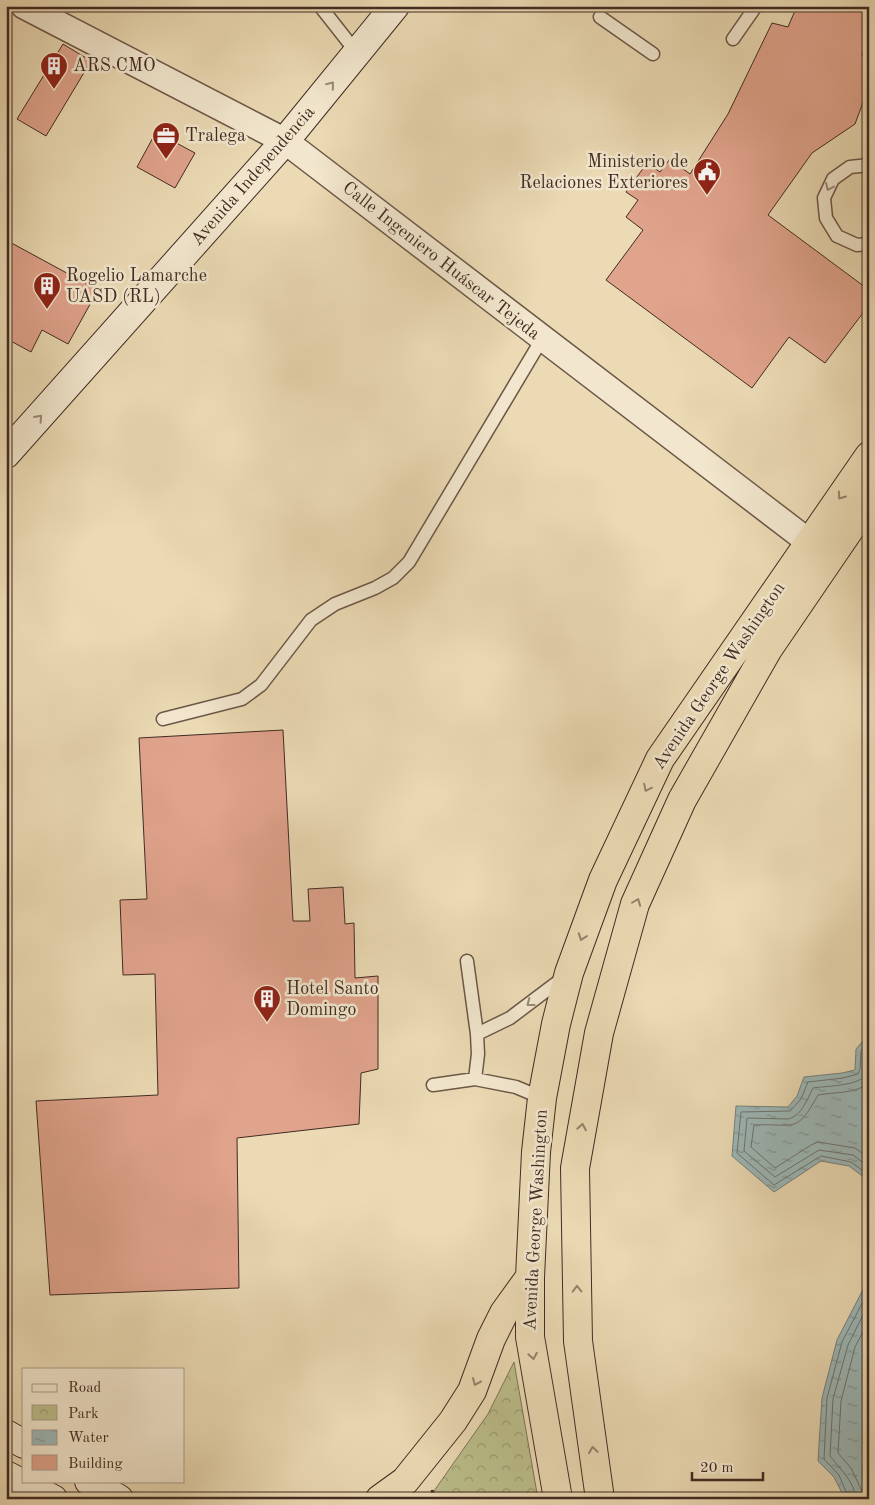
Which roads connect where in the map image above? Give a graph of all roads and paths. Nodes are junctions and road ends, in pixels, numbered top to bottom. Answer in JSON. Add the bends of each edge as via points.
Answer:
{"nodes":[{"id":1,"x":24,"y":6,"type":"edge"},
{"id":2,"x":320,"y":6,"type":"edge"},
{"id":3,"x":395,"y":6,"type":"edge"},
{"id":4,"x":756,"y":6,"type":"edge"},
{"id":5,"x":600,"y":17,"type":"dead end"},
{"id":6,"x":733,"y":39,"type":"dead end"},
{"id":7,"x":357,"y":53,"type":"junction"},
{"id":8,"x":653,"y":54,"type":"dead end"},
{"id":9,"x":285,"y":141,"type":"junction"},
{"id":10,"x":869,"y":165,"type":"edge"},
{"id":11,"x":869,"y":244,"type":"edge"},
{"id":12,"x":542,"y":338,"type":"junction"},
{"id":13,"x":6,"y":454,"type":"edge"},
{"id":14,"x":869,"y":456,"type":"edge"},
{"id":15,"x":869,"y":501,"type":"edge"},
{"id":16,"x":819,"y":551,"type":"junction"},
{"id":17,"x":163,"y":719,"type":"dead end"},
{"id":18,"x":467,"y":962,"type":"dead end"},
{"id":19,"x":570,"y":973,"type":"junction"},
{"id":20,"x":477,"y":1034,"type":"junction"},
{"id":21,"x":475,"y":1079,"type":"junction"},
{"id":22,"x":432,"y":1085,"type":"dead end"},
{"id":23,"x":542,"y":1098,"type":"junction"},
{"id":24,"x":530,"y":1277,"type":"junction"},
{"id":25,"x":6,"y":1434,"type":"edge"},
{"id":26,"x":22,"y":1443,"type":"edge"},
{"id":27,"x":6,"y":1475,"type":"edge"},
{"id":28,"x":90,"y":1482,"type":"edge"},
{"id":29,"x":53,"y":1499,"type":"edge"},
{"id":30,"x":119,"y":1499,"type":"edge"},
{"id":31,"x":380,"y":1499,"type":"edge"},
{"id":32,"x":558,"y":1499,"type":"edge"},
{"id":33,"x":600,"y":1499,"type":"edge"}],
"edges":[{"from":1,"to":9,"type":"street","name":"Calle Ingeniero Huáscar Tejeda"},
{"from":2,"to":7,"type":"lane"},
{"from":3,"to":7,"type":"main road","name":"Avenida Independencia"},
{"from":4,"to":6,"type":"lane"},
{"from":5,"to":8,"type":"lane"},
{"from":9,"to":7,"type":"main road","name":"Avenida Independencia","one_way":true},
{"from":9,"to":12,"type":"street","name":"Calle Ingeniero Huáscar Tejeda"},
{"from":13,"to":9,"type":"main road","name":"Avenida Independencia","one_way":true},
{"from":10,"to":11,"type":"lane","one_way":true,"via":[[850,166],[833,179],[824,198],[826,218],[837,236],[856,245]]},
{"from":12,"to":16,"type":"street","name":"Calle Ingeniero Huáscar Tejeda"},
{"from":12,"to":17,"type":"lane","via":[[409,562],[393,578],[335,604],[311,620],[261,685],[242,700]]},
{"from":14,"to":16,"type":"highway","name":"Avenida George Washington","one_way":true},
{"from":15,"to":16,"type":"highway","name":"Avenida George Washington"},
{"from":16,"to":19,"type":"highway","name":"Avenida George Washington","one_way":true,"via":[[660,760],[603,880]]},
{"from":33,"to":16,"type":"highway","name":"Avenida George Washington","one_way":true,"via":[[578,1341],[575,1168],[599,1033],[636,904],[682,800],[768,649]]},
{"from":18,"to":20,"type":"lane"},
{"from":19,"to":20,"type":"lane","one_way":true,"via":[[510,1018]]},
{"from":19,"to":23,"type":"highway","name":"Avenida George Washington","via":[[556,1024]]},
{"from":20,"to":21,"type":"lane"},
{"from":21,"to":22,"type":"lane"},
{"from":21,"to":23,"type":"lane","via":[[516,1086]]},
{"from":23,"to":24,"type":"highway","name":"Avenida George Washington"},
{"from":24,"to":31,"type":"highway","one_way":true,"via":[[504,1313],[472,1391],[453,1421],[405,1481]]},
{"from":24,"to":32,"type":"highway","name":"Avenida George Washington","one_way":true,"via":[[530,1337]]},
{"from":25,"to":26,"type":"main road"},
{"from":27,"to":29,"type":"main road"},
{"from":28,"to":30,"type":"main road"}]}
